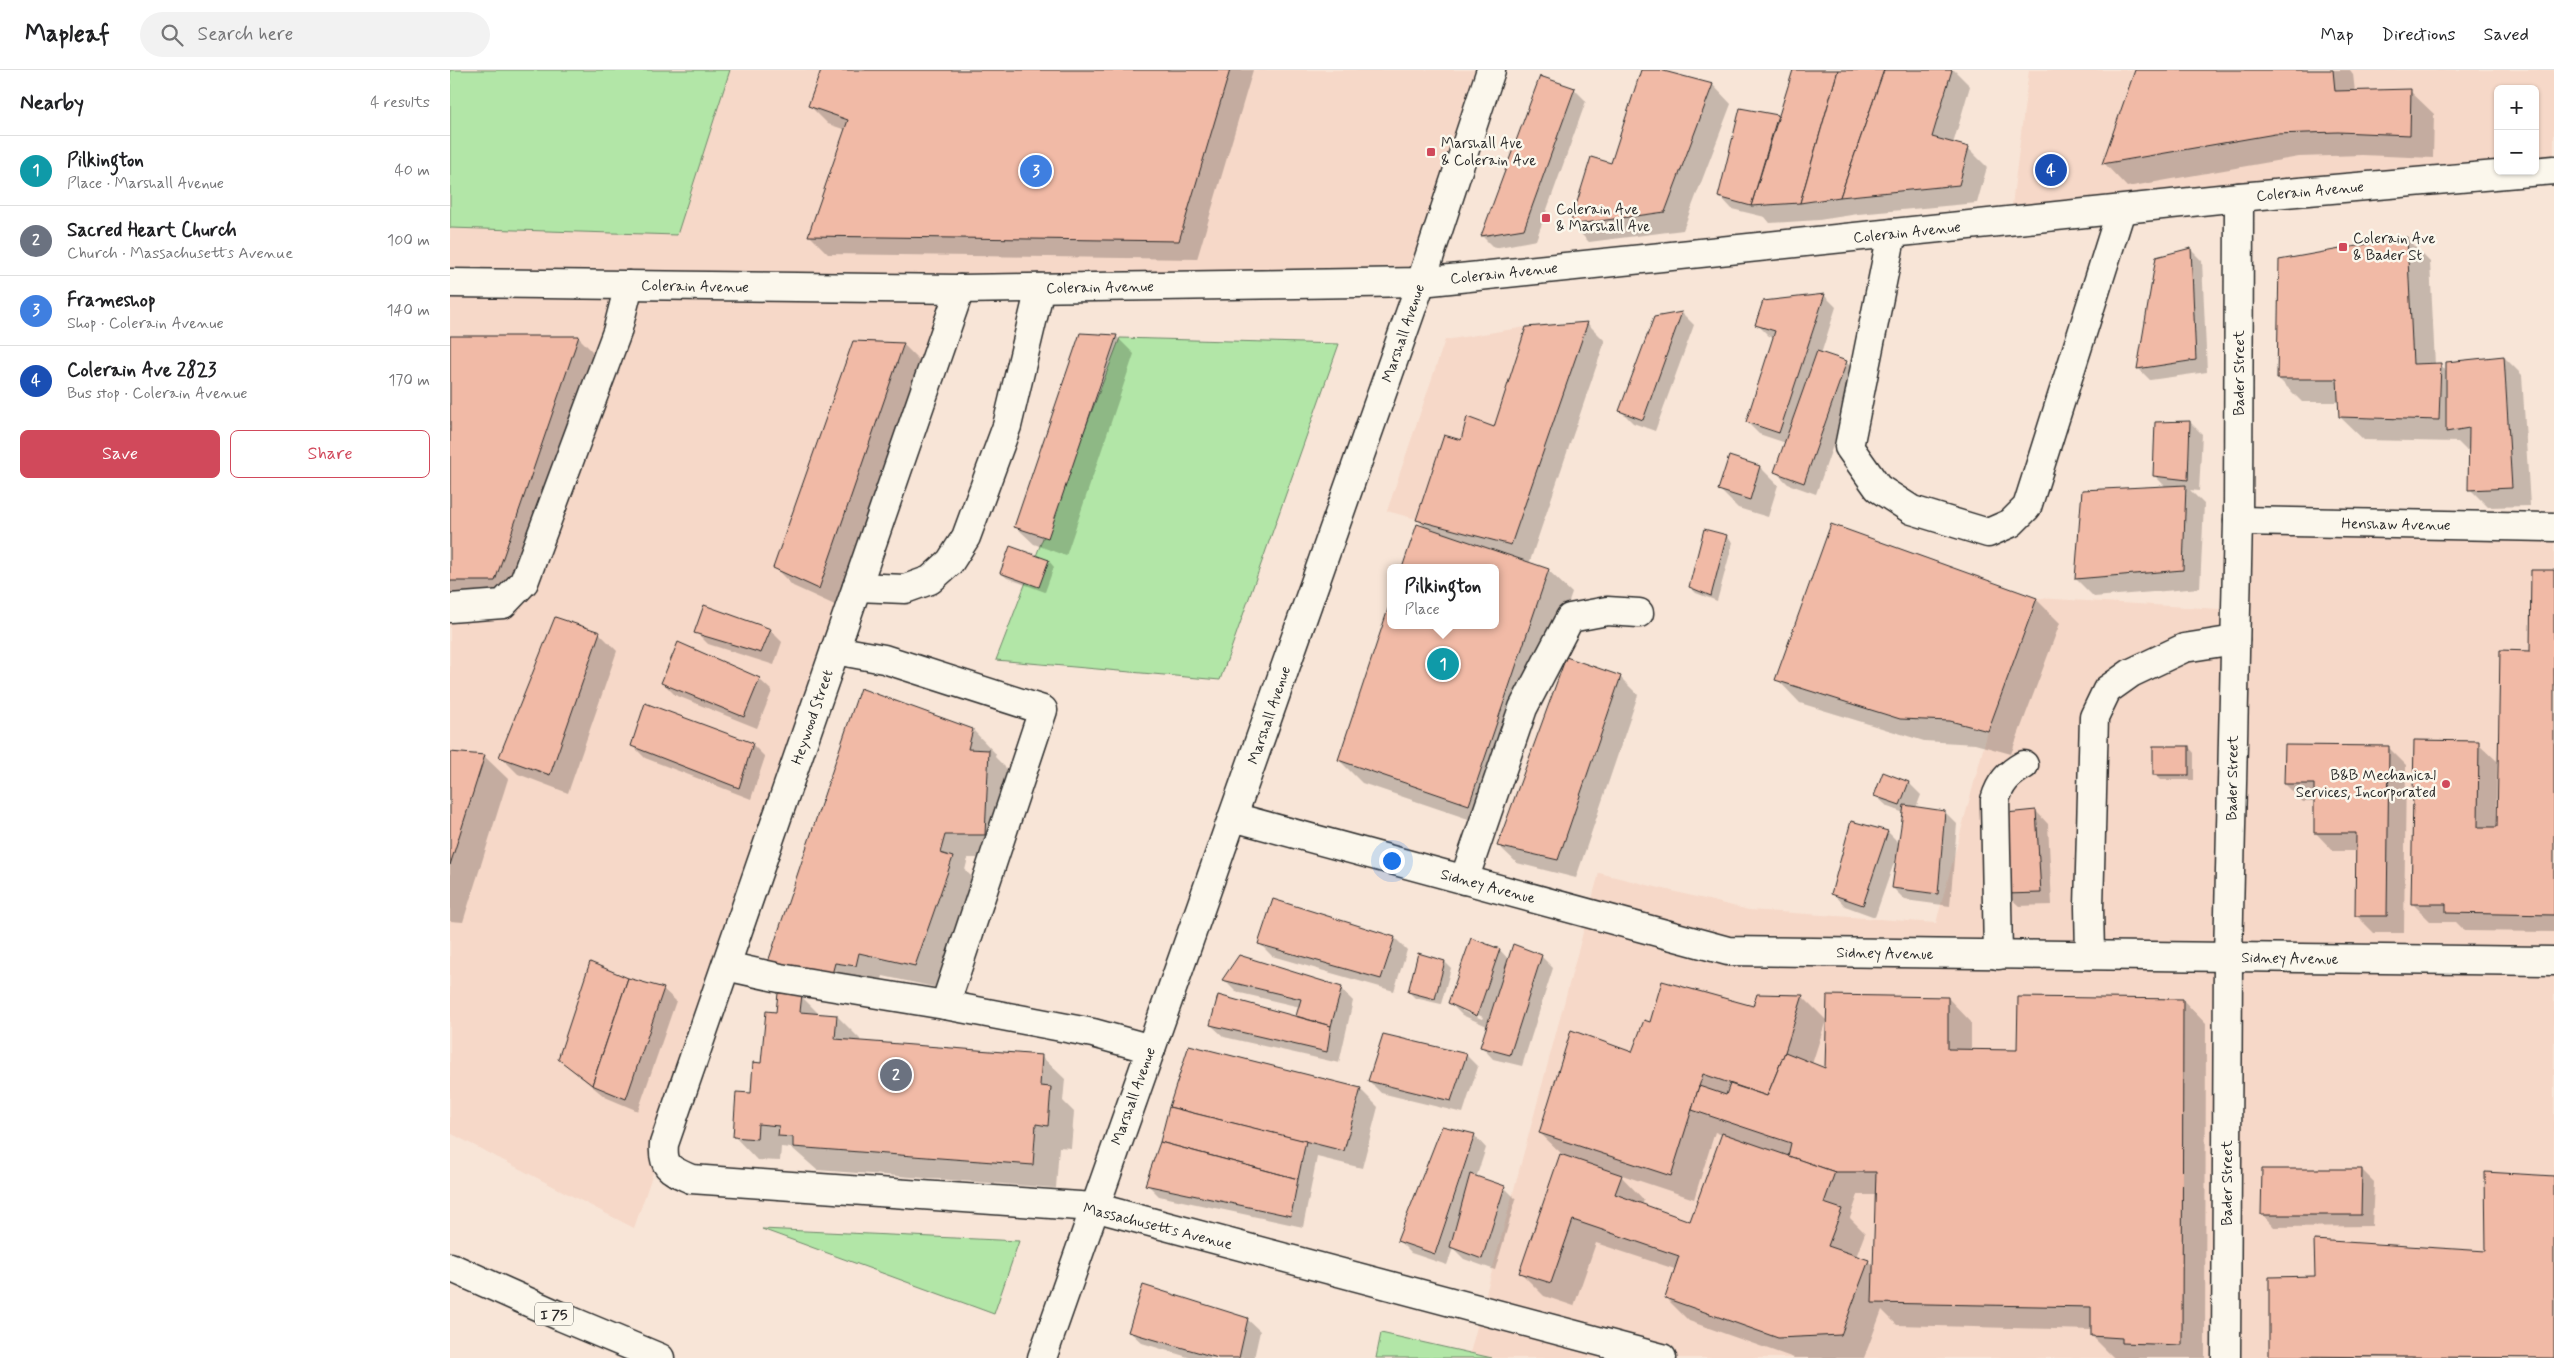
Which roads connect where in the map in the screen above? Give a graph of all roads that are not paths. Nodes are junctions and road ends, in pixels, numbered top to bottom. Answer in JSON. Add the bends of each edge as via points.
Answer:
{"nodes":[{"id":1,"x":1491,"y":70,"type":"edge"},
{"id":2,"x":2554,"y":170,"type":"edge"},
{"id":3,"x":2239,"y":197,"type":"junction"},
{"id":4,"x":2121,"y":210,"type":"junction"},
{"id":5,"x":1892,"y":233,"type":"junction"},
{"id":6,"x":1421,"y":282,"type":"junction"},
{"id":7,"x":450,"y":283,"type":"edge"},
{"id":8,"x":629,"y":285,"type":"junction"},
{"id":9,"x":1040,"y":288,"type":"junction"},
{"id":10,"x":960,"y":289,"type":"junction"},
{"id":11,"x":2238,"y":521,"type":"junction"},
{"id":12,"x":2554,"y":527,"type":"edge"},
{"id":13,"x":856,"y":587,"type":"junction"},
{"id":14,"x":450,"y":608,"type":"edge"},
{"id":15,"x":1638,"y":613,"type":"dead end"},
{"id":16,"x":2235,"y":640,"type":"junction"},
{"id":17,"x":835,"y":650,"type":"junction"},
{"id":18,"x":2024,"y":764,"type":"dead end"},
{"id":19,"x":1233,"y":818,"type":"junction"},
{"id":20,"x":1464,"y":880,"type":"junction"},
{"id":21,"x":1998,"y":955,"type":"junction"},
{"id":22,"x":2090,"y":956,"type":"junction"},
{"id":23,"x":2228,"y":958,"type":"junction"},
{"id":24,"x":2554,"y":961,"type":"edge"},
{"id":25,"x":726,"y":966,"type":"junction"},
{"id":26,"x":945,"y":1005,"type":"junction"},
{"id":27,"x":1150,"y":1049,"type":"junction"},
{"id":28,"x":664,"y":1144,"type":"joint"},
{"id":29,"x":1094,"y":1207,"type":"junction"},
{"id":30,"x":450,"y":1266,"type":"edge"},
{"id":31,"x":660,"y":1358,"type":"edge"},
{"id":32,"x":1042,"y":1358,"type":"edge"},
{"id":33,"x":1662,"y":1358,"type":"edge"},
{"id":34,"x":2226,"y":1358,"type":"edge"}],
"edges":[{"from":1,"to":6,"type":"main road","name":"Marshall Avenue"},
{"from":2,"to":3,"type":"main road","name":"Colerain Avenue"},
{"from":3,"to":4,"type":"main road","name":"Colerain Avenue"},
{"from":3,"to":11,"type":"main road","name":"Bader Street"},
{"from":4,"to":5,"type":"main road","name":"Colerain Avenue"},
{"from":4,"to":5,"type":"main road","via":[[2027,506],[2011,524],[1988,533],[1912,510],[1878,488],[1849,447]]},
{"from":5,"to":6,"type":"main road","name":"Colerain Avenue"},
{"from":6,"to":9,"type":"main road","name":"Colerain Avenue"},
{"from":6,"to":19,"type":"main road","name":"Marshall Avenue"},
{"from":7,"to":8,"type":"main road","name":"Colerain Avenue"},
{"from":8,"to":10,"type":"main road","name":"Colerain Avenue"},
{"from":8,"to":14,"type":"main road","via":[[616,332],[524,582],[503,604]]},
{"from":9,"to":10,"type":"main road","name":"Colerain Avenue"},
{"from":9,"to":13,"type":"main road","via":[[1007,426],[966,537],[950,562],[930,580],[905,589]]},
{"from":10,"to":13,"type":"main road","name":"Heywood Street"},
{"from":11,"to":12,"type":"main road","name":"Henshaw Avenue"},
{"from":11,"to":16,"type":"main road","name":"Bader Street"},
{"from":13,"to":17,"type":"main road","name":"Heywood Street"},
{"from":15,"to":20,"type":"main road","via":[[1607,611],[1570,618],[1524,708]]},
{"from":16,"to":22,"type":"main road","via":[[2184,648],[2130,673],[2107,690],[2094,717]]},
{"from":16,"to":23,"type":"main road","name":"Bader Street"},
{"from":17,"to":25,"type":"main road","name":"Heywood Street"},
{"from":17,"to":26,"type":"main road","via":[[884,659],[1043,710]]},
{"from":18,"to":21,"type":"main road","via":[[1999,785],[1995,800]]},
{"from":19,"to":20,"type":"main road","name":"Sidney Avenue"},
{"from":19,"to":27,"type":"main road","name":"Marshall Avenue"},
{"from":20,"to":21,"type":"main road","name":"Sidney Avenue","via":[[1728,951]]},
{"from":21,"to":22,"type":"main road","name":"Sidney Avenue"},
{"from":22,"to":23,"type":"main road","name":"Sidney Avenue"},
{"from":23,"to":24,"type":"main road","name":"Sidney Avenue"},
{"from":23,"to":34,"type":"main road","name":"Bader Street"},
{"from":25,"to":26,"type":"main road"},
{"from":25,"to":28,"type":"main road","name":"Heywood Street"},
{"from":26,"to":27,"type":"main road","via":[[1092,1033]]},
{"from":27,"to":29,"type":"main road","name":"Marshall Avenue"},
{"from":28,"to":29,"type":"main road","name":"Massachusetts Avenue","via":[[663,1158],[670,1170],[691,1179]]},
{"from":29,"to":32,"type":"main road","name":"Marshall Avenue"},
{"from":29,"to":33,"type":"main road","name":"Massachusetts Avenue"},
{"from":30,"to":31,"type":"main road","number":"I 75"}]}
